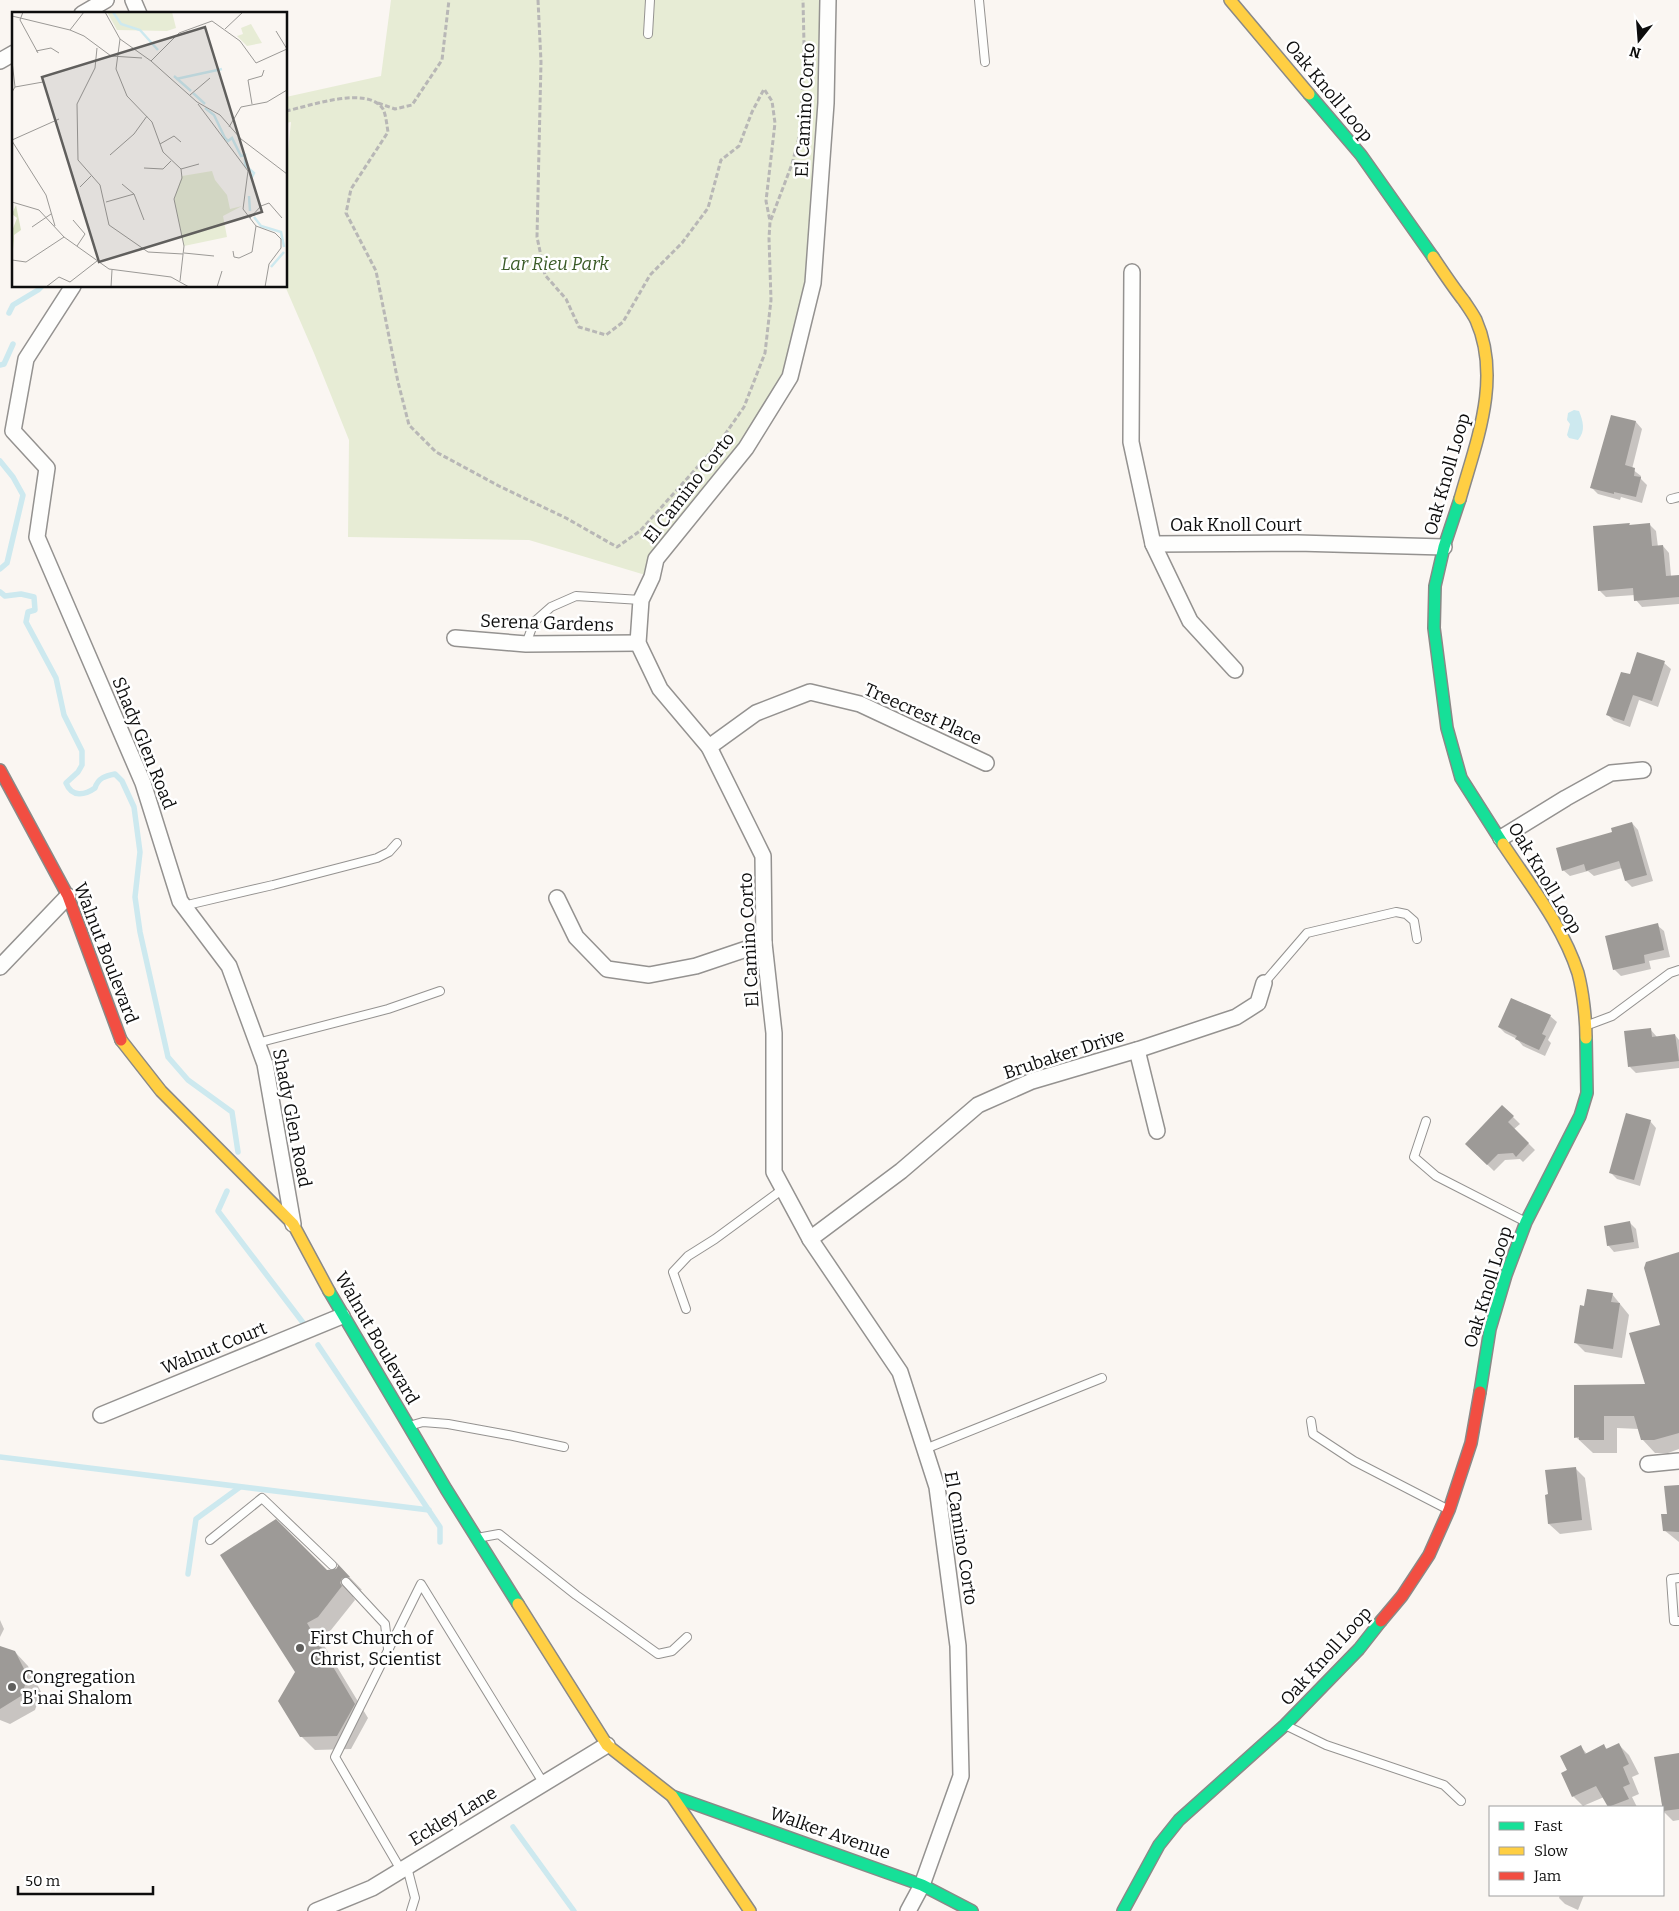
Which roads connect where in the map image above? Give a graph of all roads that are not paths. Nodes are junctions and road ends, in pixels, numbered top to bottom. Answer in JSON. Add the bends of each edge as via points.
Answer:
{"nodes":[{"id":1,"x":106,"y":0,"type":"edge"},
{"id":2,"x":133,"y":0,"type":"edge"},
{"id":3,"x":650,"y":0,"type":"edge"},
{"id":4,"x":828,"y":0,"type":"edge"},
{"id":5,"x":979,"y":0,"type":"edge"},
{"id":6,"x":1230,"y":0,"type":"edge"},
{"id":7,"x":85,"y":12,"type":"edge"},
{"id":8,"x":138,"y":12,"type":"edge"},
{"id":9,"x":648,"y":34,"type":"dead end"},
{"id":10,"x":12,"y":54,"type":"edge"},
{"id":11,"x":0,"y":61,"type":"edge"},
{"id":12,"x":985,"y":62,"type":"dead end"},
{"id":13,"x":1132,"y":272,"type":"dead end"},
{"id":14,"x":71,"y":288,"type":"edge"},
{"id":15,"x":1679,"y":497,"type":"edge"},
{"id":16,"x":1670,"y":499,"type":"dead end"},
{"id":17,"x":1154,"y":544,"type":"junction"},
{"id":18,"x":1444,"y":547,"type":"junction"},
{"id":19,"x":641,"y":600,"type":"junction"},
{"id":20,"x":455,"y":638,"type":"dead end"},
{"id":21,"x":638,"y":643,"type":"junction"},
{"id":22,"x":526,"y":644,"type":"junction"},
{"id":23,"x":1235,"y":670,"type":"dead end"},
{"id":24,"x":709,"y":746,"type":"junction"},
{"id":25,"x":986,"y":763,"type":"dead end"},
{"id":26,"x":0,"y":770,"type":"edge"},
{"id":27,"x":1643,"y":770,"type":"dead end"},
{"id":28,"x":1501,"y":838,"type":"junction"},
{"id":29,"x":397,"y":843,"type":"dead end"},
{"id":30,"x":68,"y":896,"type":"junction"},
{"id":31,"x":558,"y":898,"type":"dead end"},
{"id":32,"x":183,"y":906,"type":"junction"},
{"id":33,"x":1418,"y":939,"type":"dead end"},
{"id":34,"x":764,"y":943,"type":"junction"},
{"id":35,"x":0,"y":967,"type":"edge"},
{"id":36,"x":1679,"y":970,"type":"edge"},
{"id":37,"x":1264,"y":983,"type":"joint"},
{"id":38,"x":440,"y":991,"type":"dead end"},
{"id":39,"x":1586,"y":1026,"type":"junction"},
{"id":40,"x":257,"y":1043,"type":"junction"},
{"id":41,"x":1136,"y":1050,"type":"junction"},
{"id":42,"x":1426,"y":1121,"type":"dead end"},
{"id":43,"x":1157,"y":1131,"type":"dead end"},
{"id":44,"x":783,"y":1189,"type":"junction"},
{"id":45,"x":1526,"y":1222,"type":"junction"},
{"id":46,"x":294,"y":1224,"type":"junction"},
{"id":47,"x":810,"y":1240,"type":"junction"},
{"id":48,"x":686,"y":1309,"type":"dead end"},
{"id":49,"x":342,"y":1316,"type":"junction"},
{"id":50,"x":1102,"y":1378,"type":"dead end"},
{"id":51,"x":100,"y":1415,"type":"dead end"},
{"id":52,"x":1311,"y":1421,"type":"dead end"},
{"id":53,"x":408,"y":1426,"type":"junction"},
{"id":54,"x":564,"y":1447,"type":"dead end"},
{"id":55,"x":925,"y":1449,"type":"junction"},
{"id":56,"x":1679,"y":1460,"type":"edge"},
{"id":57,"x":1648,"y":1464,"type":"dead end"},
{"id":58,"x":1449,"y":1510,"type":"junction"},
{"id":59,"x":475,"y":1538,"type":"junction"},
{"id":60,"x":210,"y":1540,"type":"dead end"},
{"id":61,"x":332,"y":1565,"type":"dead end"},
{"id":62,"x":1679,"y":1578,"type":"edge"},
{"id":63,"x":346,"y":1582,"type":"dead end"},
{"id":64,"x":1679,"y":1621,"type":"edge"},
{"id":65,"x":687,"y":1637,"type":"dead end"},
{"id":66,"x":388,"y":1650,"type":"junction"},
{"id":67,"x":1286,"y":1726,"type":"junction"},
{"id":68,"x":606,"y":1746,"type":"junction"},
{"id":69,"x":544,"y":1784,"type":"junction"},
{"id":70,"x":672,"y":1796,"type":"junction"},
{"id":71,"x":1461,"y":1801,"type":"dead end"},
{"id":72,"x":404,"y":1868,"type":"junction"},
{"id":73,"x":922,"y":1884,"type":"junction"},
{"id":74,"x":316,"y":1911,"type":"edge"},
{"id":75,"x":411,"y":1911,"type":"edge"},
{"id":76,"x":750,"y":1911,"type":"edge"},
{"id":77,"x":908,"y":1911,"type":"edge"},
{"id":78,"x":972,"y":1911,"type":"edge"},
{"id":79,"x":1123,"y":1911,"type":"edge"}],
"edges":[{"from":1,"to":7,"type":"street"},
{"from":2,"to":8,"type":"street"},
{"from":3,"to":9,"type":"lane"},
{"from":4,"to":19,"type":"street","name":"El Camino Corto","via":[[826,103],[814,283],[790,377],[746,448],[656,559]]},
{"from":5,"to":12,"type":"lane"},
{"from":6,"to":18,"type":"street","name":"Oak Knoll Loop","via":[[1361,155],[1476,319],[1488,364],[1488,388]]},
{"from":10,"to":11,"type":"street"},
{"from":13,"to":17,"type":"street","name":"Oak Knoll Court","via":[[1131,442]]},
{"from":14,"to":32,"type":"street","name":"Shady Glen Road","via":[[26,359],[13,431],[48,468],[37,537],[143,783]]},
{"from":15,"to":16,"type":"lane"},
{"from":17,"to":18,"type":"street","name":"Oak Knoll Court"},
{"from":17,"to":23,"type":"street","via":[[1190,621]]},
{"from":18,"to":28,"type":"street","name":"Oak Knoll Loop","via":[[1435,586],[1434,628],[1447,728],[1461,778]]},
{"from":19,"to":21,"type":"street","name":"El Camino Corto"},
{"from":19,"to":22,"type":"lane","via":[[576,596],[551,607],[534,622]]},
{"from":20,"to":22,"type":"street","name":"Serena Gardens"},
{"from":21,"to":22,"type":"street","name":"Serena Gardens"},
{"from":21,"to":24,"type":"street","name":"El Camino Corto","via":[[660,689]]},
{"from":24,"to":25,"type":"street","name":"Treecrest Place","via":[[756,712],[810,692],[860,704]]},
{"from":24,"to":34,"type":"street","name":"El Camino Corto","via":[[763,856]]},
{"from":26,"to":30,"type":"street","name":"Walnut Boulevard"},
{"from":27,"to":28,"type":"street","via":[[1611,773]]},
{"from":28,"to":39,"type":"street","name":"Oak Knoll Loop","via":[[1561,933],[1578,974]]},
{"from":29,"to":32,"type":"lane","via":[[378,858]]},
{"from":30,"to":35,"type":"street"},
{"from":30,"to":46,"type":"street","name":"Walnut Boulevard","via":[[119,1038],[160,1091]]},
{"from":31,"to":34,"type":"street","via":[[576,937],[606,969],[649,975],[696,966]]},
{"from":32,"to":40,"type":"street","name":"Shady Glen Road","via":[[229,966]]},
{"from":33,"to":37,"type":"lane","via":[[1414,921],[1406,914],[1396,912],[1307,933]]},
{"from":34,"to":44,"type":"street","name":"El Camino Corto","via":[[774,1033],[774,1172]]},
{"from":36,"to":39,"type":"lane","via":[[1670,973],[1612,1016]]},
{"from":37,"to":41,"type":"street","name":"Brubaker Drive","via":[[1258,1003],[1236,1017]]},
{"from":38,"to":40,"type":"lane","via":[[388,1009]]},
{"from":39,"to":45,"type":"street","name":"Oak Knoll Loop","via":[[1587,1093],[1580,1116]]},
{"from":40,"to":46,"type":"street","name":"Shady Glen Road","via":[[265,1064]]},
{"from":41,"to":43,"type":"street"},
{"from":41,"to":47,"type":"street","name":"Brubaker Drive","via":[[1032,1081],[978,1105],[901,1171]]},
{"from":42,"to":45,"type":"lane","via":[[1414,1157],[1436,1176]]},
{"from":44,"to":47,"type":"street","name":"El Camino Corto"},
{"from":44,"to":48,"type":"lane","via":[[688,1256],[673,1272]]},
{"from":45,"to":58,"type":"street","name":"Oak Knoll Loop","via":[[1490,1329],[1471,1443]]},
{"from":46,"to":49,"type":"street","name":"Walnut Boulevard"},
{"from":47,"to":55,"type":"street","name":"El Camino Corto","via":[[900,1372]]},
{"from":49,"to":51,"type":"street","name":"Walnut Court"},
{"from":49,"to":53,"type":"street","name":"Walnut Boulevard"},
{"from":50,"to":55,"type":"lane"},
{"from":52,"to":58,"type":"lane","via":[[1313,1434],[1354,1462]]},
{"from":53,"to":54,"type":"lane","via":[[423,1422],[448,1424]]},
{"from":53,"to":59,"type":"street","name":"Walnut Boulevard"},
{"from":55,"to":73,"type":"street","name":"El Camino Corto","via":[[938,1487],[958,1646],[961,1776]]},
{"from":56,"to":57,"type":"street"},
{"from":58,"to":67,"type":"street","name":"Oak Knoll Loop","via":[[1429,1554],[1402,1596],[1359,1650]]},
{"from":59,"to":65,"type":"lane","via":[[499,1534],[658,1654],[672,1651]]},
{"from":59,"to":68,"type":"street","name":"Walnut Boulevard"},
{"from":60,"to":61,"type":"lane","via":[[262,1498]]},
{"from":62,"to":64,"type":"lane","via":[[1671,1579],[1674,1621]]},
{"from":63,"to":66,"type":"lane","via":[[385,1624]]},
{"from":66,"to":69,"type":"lane","via":[[421,1584]]},
{"from":66,"to":72,"type":"lane","via":[[336,1757]]},
{"from":67,"to":71,"type":"lane","via":[[1326,1745],[1444,1785]]},
{"from":67,"to":79,"type":"street","name":"Oak Knoll Loop","via":[[1179,1820],[1159,1845]]},
{"from":68,"to":69,"type":"street","name":"Eckley Lane"},
{"from":68,"to":70,"type":"street","name":"Walnut Boulevard"},
{"from":69,"to":72,"type":"street","name":"Eckley Lane"},
{"from":70,"to":73,"type":"street","name":"Walker Avenue"},
{"from":70,"to":76,"type":"street","name":"Walnut Boulevard"},
{"from":72,"to":74,"type":"street","name":"Eckley Lane","via":[[372,1888]]},
{"from":72,"to":75,"type":"lane","via":[[415,1898]]},
{"from":73,"to":77,"type":"street","name":"El Camino Corto"},
{"from":73,"to":78,"type":"street","name":"Walker Avenue"}]}
